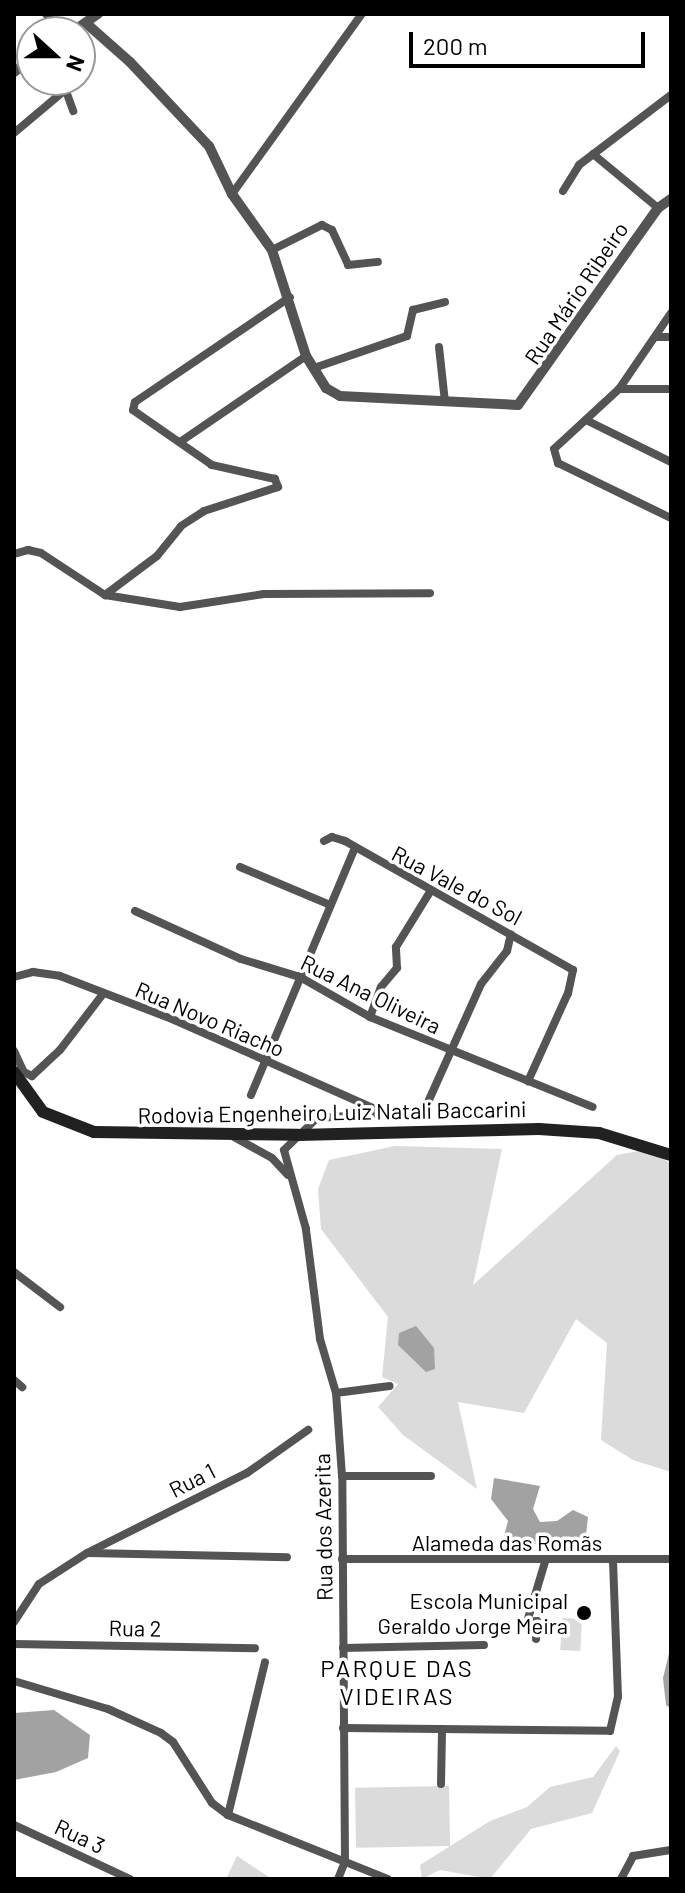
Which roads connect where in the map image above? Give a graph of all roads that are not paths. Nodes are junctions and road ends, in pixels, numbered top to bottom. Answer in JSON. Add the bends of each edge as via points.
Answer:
{"nodes":[{"id":1,"x":362,"y":14,"type":"edge"},
{"id":2,"x":96,"y":33,"type":"edge"},
{"id":3,"x":671,"y":95,"type":"edge"},
{"id":4,"x":58,"y":96,"type":"edge"},
{"id":5,"x":67,"y":96,"type":"edge"},
{"id":6,"x":73,"y":111,"type":"dead end"},
{"id":7,"x":14,"y":133,"type":"edge"},
{"id":8,"x":593,"y":154,"type":"junction"},
{"id":9,"x":563,"y":191,"type":"dead end"},
{"id":10,"x":232,"y":194,"type":"junction"},
{"id":11,"x":671,"y":199,"type":"edge"},
{"id":12,"x":658,"y":208,"type":"junction"},
{"id":13,"x":272,"y":250,"type":"junction"},
{"id":14,"x":378,"y":262,"type":"dead end"},
{"id":15,"x":290,"y":297,"type":"junction"},
{"id":16,"x":445,"y":302,"type":"dead end"},
{"id":17,"x":671,"y":313,"type":"edge"},
{"id":18,"x":656,"y":337,"type":"junction"},
{"id":19,"x":671,"y":337,"type":"edge"},
{"id":20,"x":439,"y":347,"type":"dead end"},
{"id":21,"x":306,"y":356,"type":"junction"},
{"id":22,"x":314,"y":368,"type":"junction"},
{"id":23,"x":619,"y":389,"type":"junction"},
{"id":24,"x":671,"y":389,"type":"edge"},
{"id":25,"x":445,"y":402,"type":"junction"},
{"id":26,"x":586,"y":420,"type":"junction"},
{"id":27,"x":180,"y":442,"type":"junction"},
{"id":28,"x":671,"y":462,"type":"edge"},
{"id":29,"x":671,"y":518,"type":"edge"},
{"id":30,"x":14,"y":554,"type":"edge"},
{"id":31,"x":430,"y":593,"type":"dead end"},
{"id":32,"x":105,"y":595,"type":"junction"},
{"id":33,"x":324,"y":841,"type":"dead end"},
{"id":34,"x":355,"y":848,"type":"junction"},
{"id":35,"x":240,"y":867,"type":"dead end"},
{"id":36,"x":430,"y":892,"type":"junction"},
{"id":37,"x":328,"y":904,"type":"junction"},
{"id":38,"x":135,"y":911,"type":"dead end"},
{"id":39,"x":511,"y":934,"type":"junction"},
{"id":40,"x":14,"y":977,"type":"edge"},
{"id":41,"x":300,"y":977,"type":"junction"},
{"id":42,"x":103,"y":994,"type":"junction"},
{"id":43,"x":370,"y":1017,"type":"junction"},
{"id":44,"x":14,"y":1051,"type":"edge"},
{"id":45,"x":452,"y":1052,"type":"junction"},
{"id":46,"x":264,"y":1062,"type":"junction"},
{"id":47,"x":14,"y":1072,"type":"edge"},
{"id":48,"x":528,"y":1081,"type":"junction"},
{"id":49,"x":251,"y":1095,"type":"dead end"},
{"id":50,"x":593,"y":1107,"type":"dead end"},
{"id":51,"x":389,"y":1115,"type":"junction"},
{"id":52,"x":229,"y":1135,"type":"junction"},
{"id":53,"x":298,"y":1135,"type":"junction"},
{"id":54,"x":671,"y":1155,"type":"edge"},
{"id":55,"x":291,"y":1179,"type":"junction"},
{"id":56,"x":14,"y":1272,"type":"edge"},
{"id":57,"x":60,"y":1307,"type":"dead end"},
{"id":58,"x":14,"y":1380,"type":"edge"},
{"id":59,"x":390,"y":1386,"type":"dead end"},
{"id":60,"x":22,"y":1387,"type":"dead end"},
{"id":61,"x":336,"y":1393,"type":"junction"},
{"id":62,"x":308,"y":1430,"type":"dead end"},
{"id":63,"x":342,"y":1476,"type":"junction"},
{"id":64,"x":431,"y":1476,"type":"dead end"},
{"id":65,"x":87,"y":1553,"type":"junction"},
{"id":66,"x":287,"y":1557,"type":"dead end"},
{"id":67,"x":342,"y":1559,"type":"junction"},
{"id":68,"x":671,"y":1559,"type":"edge"},
{"id":69,"x":545,"y":1562,"type":"junction"},
{"id":70,"x":613,"y":1562,"type":"junction"},
{"id":71,"x":14,"y":1622,"type":"edge"},
{"id":72,"x":536,"y":1639,"type":"dead end"},
{"id":73,"x":14,"y":1644,"type":"edge"},
{"id":74,"x":484,"y":1645,"type":"dead end"},
{"id":75,"x":255,"y":1648,"type":"dead end"},
{"id":76,"x":343,"y":1648,"type":"junction"},
{"id":77,"x":265,"y":1662,"type":"dead end"},
{"id":78,"x":14,"y":1681,"type":"edge"},
{"id":79,"x":343,"y":1728,"type":"junction"},
{"id":80,"x":442,"y":1731,"type":"junction"},
{"id":81,"x":441,"y":1784,"type":"dead end"},
{"id":82,"x":228,"y":1815,"type":"junction"},
{"id":83,"x":14,"y":1825,"type":"edge"},
{"id":84,"x":671,"y":1850,"type":"edge"},
{"id":85,"x":345,"y":1862,"type":"junction"},
{"id":86,"x":130,"y":1879,"type":"edge"},
{"id":87,"x":338,"y":1879,"type":"edge"},
{"id":88,"x":388,"y":1879,"type":"edge"},
{"id":89,"x":621,"y":1879,"type":"edge"}],
"edges":[{"from":1,"to":10,"type":"street"},
{"from":2,"to":10,"type":"street","via":[[197,132]]},
{"from":3,"to":8,"type":"street"},
{"from":4,"to":7,"type":"street"},
{"from":5,"to":6,"type":"street"},
{"from":8,"to":9,"type":"street"},
{"from":8,"to":12,"type":"street"},
{"from":10,"to":13,"type":"street"},
{"from":11,"to":12,"type":"street","name":"Rua Mário Ribeiro"},
{"from":12,"to":25,"type":"street","name":"Rua Mário Ribeiro","via":[[530,396],[512,407]]},
{"from":13,"to":14,"type":"street","via":[[322,225],[332,230],[348,265]]},
{"from":13,"to":15,"type":"street"},
{"from":15,"to":21,"type":"street"},
{"from":15,"to":27,"type":"street","via":[[135,402],[136,415]]},
{"from":16,"to":22,"type":"street","via":[[413,310],[407,336]]},
{"from":17,"to":18,"type":"street"},
{"from":18,"to":19,"type":"street"},
{"from":18,"to":23,"type":"street"},
{"from":20,"to":25,"type":"street"},
{"from":21,"to":22,"type":"street"},
{"from":21,"to":27,"type":"street"},
{"from":22,"to":25,"type":"street","via":[[326,388],[340,396]]},
{"from":23,"to":24,"type":"street"},
{"from":23,"to":26,"type":"street"},
{"from":26,"to":28,"type":"street"},
{"from":26,"to":29,"type":"street","via":[[554,449],[558,463]]},
{"from":27,"to":32,"type":"street","via":[[212,465],[275,479],[274,492],[204,511]]},
{"from":30,"to":32,"type":"street","via":[[41,553]]},
{"from":31,"to":32,"type":"street","via":[[264,594],[180,607]]},
{"from":33,"to":34,"type":"street","name":"Rua Vale do Sol","via":[[332,837]]},
{"from":34,"to":36,"type":"street","name":"Rua Vale do Sol"},
{"from":34,"to":37,"type":"street"},
{"from":35,"to":37,"type":"street"},
{"from":36,"to":39,"type":"street","name":"Rua Vale do Sol"},
{"from":36,"to":43,"type":"street","via":[[396,947],[397,968],[381,987]]},
{"from":37,"to":41,"type":"street"},
{"from":38,"to":41,"type":"street","name":"Rua Ana Oliveira","via":[[241,959]]},
{"from":39,"to":45,"type":"street","via":[[507,951],[481,984]]},
{"from":39,"to":48,"type":"street","name":"Rua Vale do Sol","via":[[573,970],[568,993]]},
{"from":40,"to":42,"type":"street","name":"Rua Novo Riacho","via":[[33,972],[60,976]]},
{"from":41,"to":43,"type":"street","name":"Rua Ana Oliveira"},
{"from":41,"to":46,"type":"street"},
{"from":42,"to":44,"type":"street","via":[[60,1050],[32,1076],[24,1072]]},
{"from":42,"to":46,"type":"street","name":"Rua Novo Riacho"},
{"from":43,"to":45,"type":"street","name":"Rua Ana Oliveira"},
{"from":45,"to":48,"type":"street","name":"Rua Ana Oliveira"},
{"from":45,"to":51,"type":"street","via":[[419,1114]]},
{"from":46,"to":49,"type":"street"},
{"from":46,"to":51,"type":"street","name":"Rua Novo Riacho"},
{"from":47,"to":52,"type":"main road","name":"Rodovia Engenheiro Luiz Natali Baccarini","via":[[43,1112],[69,1126],[125,1135]]},
{"from":48,"to":50,"type":"street","name":"Rua Ana Oliveira"},
{"from":51,"to":53,"type":"street","via":[[317,1118]]},
{"from":52,"to":53,"type":"main road","name":"Rodovia Engenheiro Luiz Natali Baccarini"},
{"from":52,"to":55,"type":"street","via":[[272,1158]]},
{"from":53,"to":54,"type":"main road","name":"Rodovia Engenheiro Luiz Natali Baccarini","via":[[539,1129],[599,1133]]},
{"from":53,"to":55,"type":"street","via":[[284,1150]]},
{"from":55,"to":61,"type":"street","name":"Rua dos Azerita","via":[[306,1229],[320,1339]]},
{"from":56,"to":57,"type":"street"},
{"from":58,"to":60,"type":"street"},
{"from":59,"to":61,"type":"street"},
{"from":61,"to":63,"type":"street","name":"Rua dos Azerita"},
{"from":62,"to":65,"type":"street","name":"Rua 1","via":[[247,1473]]},
{"from":63,"to":64,"type":"street"},
{"from":63,"to":67,"type":"street","name":"Rua dos Azerita"},
{"from":65,"to":66,"type":"street"},
{"from":65,"to":71,"type":"street","name":"Rua 1","via":[[39,1584]]},
{"from":67,"to":69,"type":"street","name":"Alameda das Romãs"},
{"from":67,"to":76,"type":"street","name":"Rua dos Azerita"},
{"from":68,"to":70,"type":"street","name":"Alameda das Romãs"},
{"from":69,"to":70,"type":"street","name":"Alameda das Romãs"},
{"from":69,"to":72,"type":"street","via":[[527,1622],[537,1621]]},
{"from":70,"to":80,"type":"street","via":[[618,1697],[610,1731]]},
{"from":73,"to":75,"type":"street","name":"Rua 2"},
{"from":74,"to":76,"type":"street"},
{"from":76,"to":79,"type":"street","name":"Rua dos Azerita"},
{"from":77,"to":82,"type":"street"},
{"from":78,"to":82,"type":"street","via":[[108,1709],[161,1733],[173,1742],[212,1803]]},
{"from":79,"to":80,"type":"street"},
{"from":79,"to":85,"type":"street","name":"Rua dos Azerita"},
{"from":80,"to":81,"type":"street"},
{"from":82,"to":85,"type":"street"},
{"from":83,"to":86,"type":"street","name":"Rua 3"},
{"from":84,"to":89,"type":"street","via":[[633,1856]]},
{"from":85,"to":87,"type":"street","name":"Rua dos Azerita"},
{"from":85,"to":88,"type":"street"}]}
